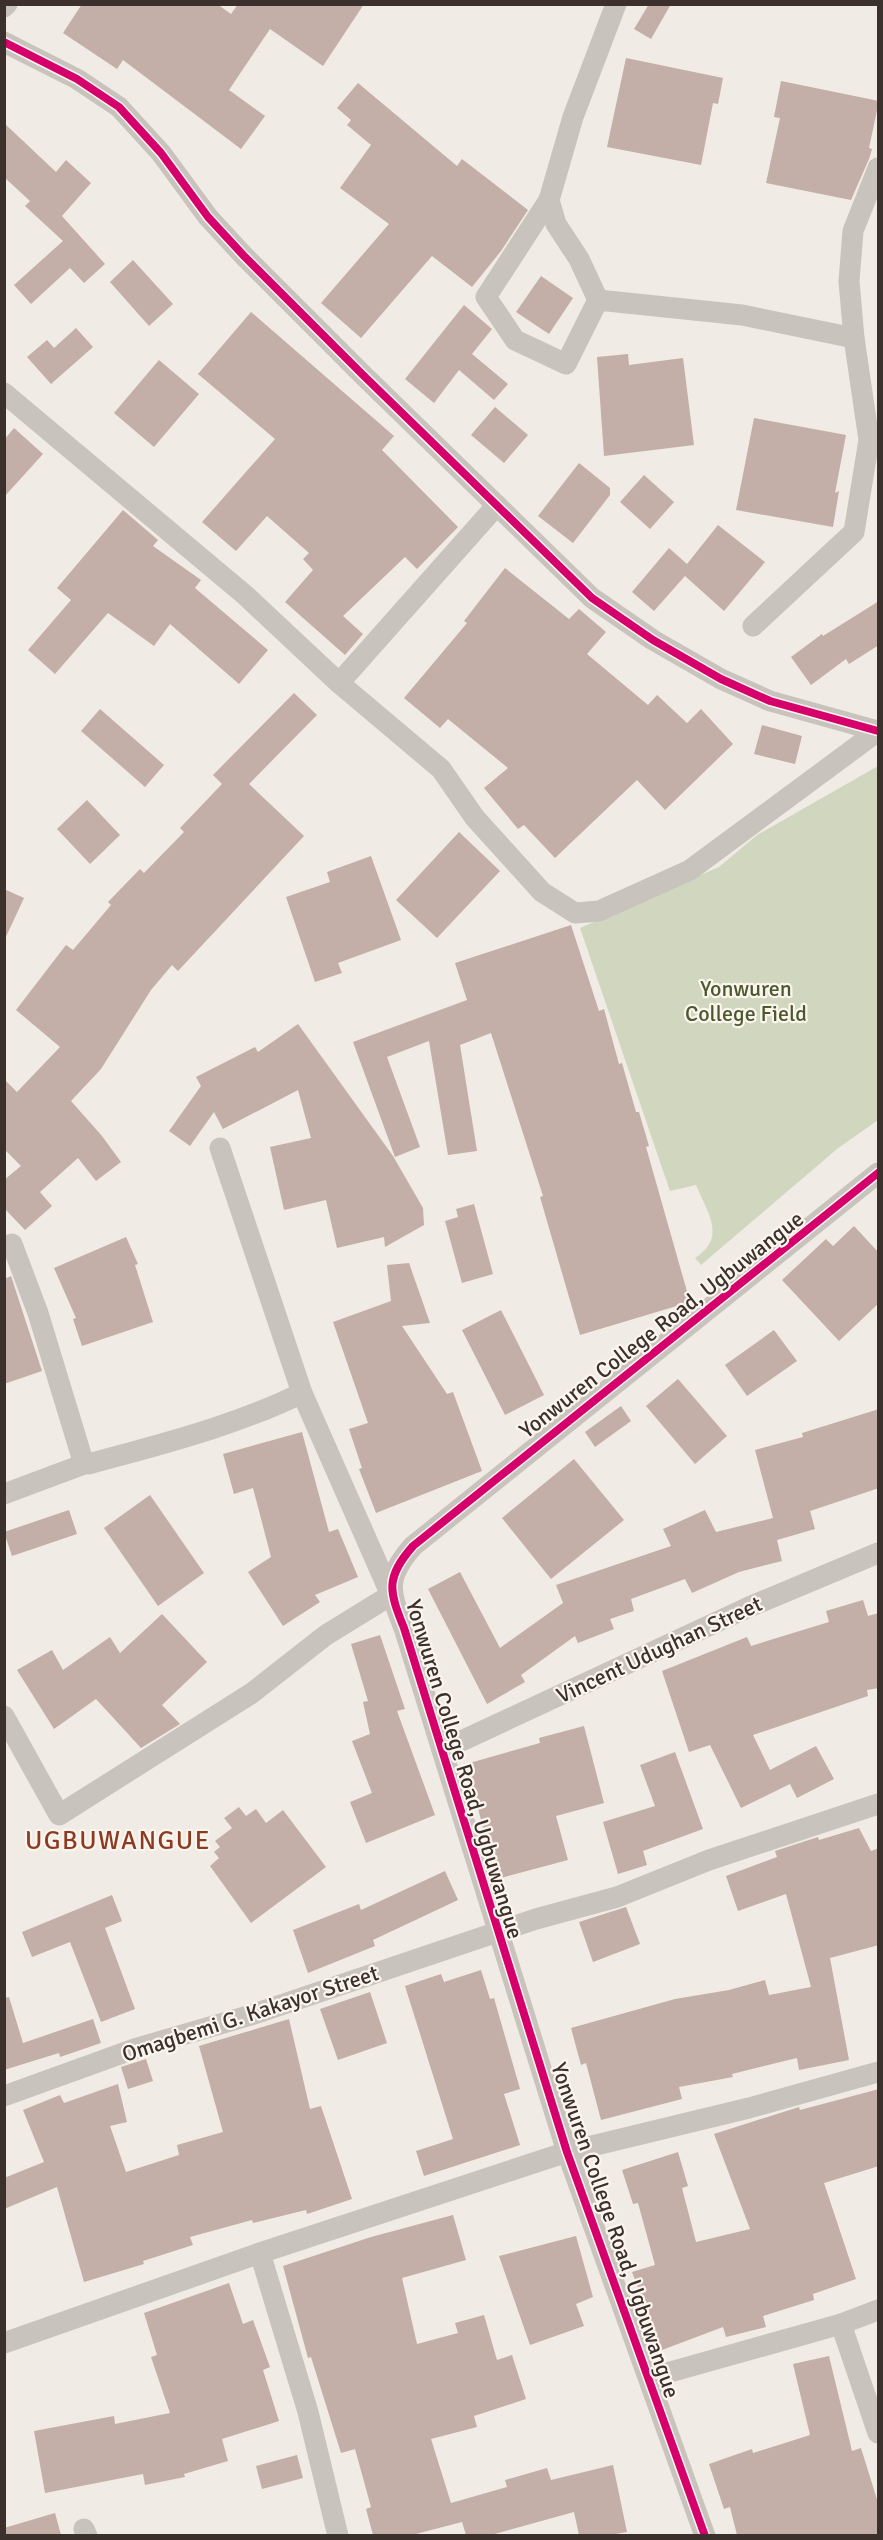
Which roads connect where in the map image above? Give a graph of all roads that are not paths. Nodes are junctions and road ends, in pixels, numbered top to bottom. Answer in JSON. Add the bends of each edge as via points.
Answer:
{"nodes":[{"id":1,"x":616,"y":4,"type":"edge"},
{"id":2,"x":4,"y":42,"type":"edge"},
{"id":3,"x":879,"y":168,"type":"edge"},
{"id":4,"x":549,"y":200,"type":"junction"},
{"id":5,"x":598,"y":300,"type":"junction"},
{"id":6,"x":854,"y":338,"type":"junction"},
{"id":7,"x":4,"y":393,"type":"edge"},
{"id":8,"x":497,"y":505,"type":"junction"},
{"id":9,"x":753,"y":626,"type":"dead end"},
{"id":10,"x":339,"y":683,"type":"junction"},
{"id":11,"x":220,"y":1148,"type":"dead end"},
{"id":12,"x":879,"y":1173,"type":"edge"},
{"id":13,"x":4,"y":1247,"type":"edge"},
{"id":14,"x":302,"y":1393,"type":"junction"},
{"id":15,"x":87,"y":1463,"type":"junction"},
{"id":16,"x":4,"y":1494,"type":"edge"},
{"id":17,"x":879,"y":1553,"type":"edge"},
{"id":18,"x":391,"y":1595,"type":"junction"},
{"id":19,"x":4,"y":1716,"type":"edge"},
{"id":20,"x":442,"y":1750,"type":"junction"},
{"id":21,"x":879,"y":1804,"type":"edge"},
{"id":22,"x":497,"y":1933,"type":"junction"},
{"id":23,"x":879,"y":2072,"type":"edge"},
{"id":24,"x":4,"y":2096,"type":"edge"},
{"id":25,"x":567,"y":2152,"type":"junction"},
{"id":26,"x":260,"y":2253,"type":"junction"},
{"id":27,"x":879,"y":2310,"type":"edge"},
{"id":28,"x":841,"y":2324,"type":"junction"},
{"id":29,"x":4,"y":2343,"type":"edge"},
{"id":30,"x":649,"y":2378,"type":"junction"},
{"id":31,"x":879,"y":2433,"type":"edge"},
{"id":32,"x":338,"y":2535,"type":"edge"},
{"id":33,"x":705,"y":2535,"type":"edge"}],
"edges":[{"from":1,"to":4,"type":"street","via":[[573,117]]},
{"from":2,"to":8,"type":"street","via":[[77,79],[119,107],[244,256]]},
{"from":3,"to":6,"type":"street","via":[[853,231],[849,281]]},
{"from":4,"to":5,"type":"street","via":[[556,224],[579,259]]},
{"from":4,"to":5,"type":"street","via":[[486,297],[515,340],[566,364]]},
{"from":5,"to":6,"type":"street","via":[[742,315]]},
{"from":6,"to":9,"type":"street","via":[[869,440],[854,532]]},
{"from":7,"to":10,"type":"street","via":[[245,595]]},
{"from":8,"to":10,"type":"street"},
{"from":8,"to":10,"type":"street","via":[[592,598],[653,640],[721,679],[770,701],[879,731],[690,870],[599,911],[575,912],[542,892],[475,818],[441,769]]},
{"from":11,"to":14,"type":"street"},
{"from":12,"to":18,"type":"street","name":"Yonwuren College Road, Ugbuwangue","via":[[413,1546],[397,1564]]},
{"from":13,"to":15,"type":"street","via":[[12,1244],[38,1313],[82,1461]]},
{"from":14,"to":15,"type":"street","via":[[262,1413],[130,1454]]},
{"from":14,"to":18,"type":"street"},
{"from":15,"to":16,"type":"street"},
{"from":17,"to":20,"type":"street","name":"Vincent Udughan Street","via":[[749,1607]]},
{"from":18,"to":19,"type":"street","via":[[326,1635],[252,1693],[59,1815]]},
{"from":18,"to":20,"type":"street","name":"Yonwuren College Road, Ugbuwangue"},
{"from":20,"to":22,"type":"street","name":"Yonwuren College Road, Ugbuwangue"},
{"from":21,"to":22,"type":"street","name":"Omagbemi G. Kakayor Street","via":[[709,1860],[617,1897]]},
{"from":22,"to":24,"type":"street","name":"Omagbemi G. Kakayor Street","via":[[134,2049]]},
{"from":22,"to":25,"type":"street","name":"Yonwuren College Road, Ugbuwangue"},
{"from":23,"to":25,"type":"street"},
{"from":25,"to":26,"type":"street"},
{"from":25,"to":30,"type":"street","name":"Yonwuren College Road, Ugbuwangue"},
{"from":26,"to":29,"type":"street"},
{"from":26,"to":32,"type":"street","via":[[308,2412]]},
{"from":27,"to":28,"type":"street"},
{"from":28,"to":30,"type":"street"},
{"from":28,"to":31,"type":"street"},
{"from":30,"to":33,"type":"street","name":"Yonwuren College Road, Ugbuwangue"}]}
